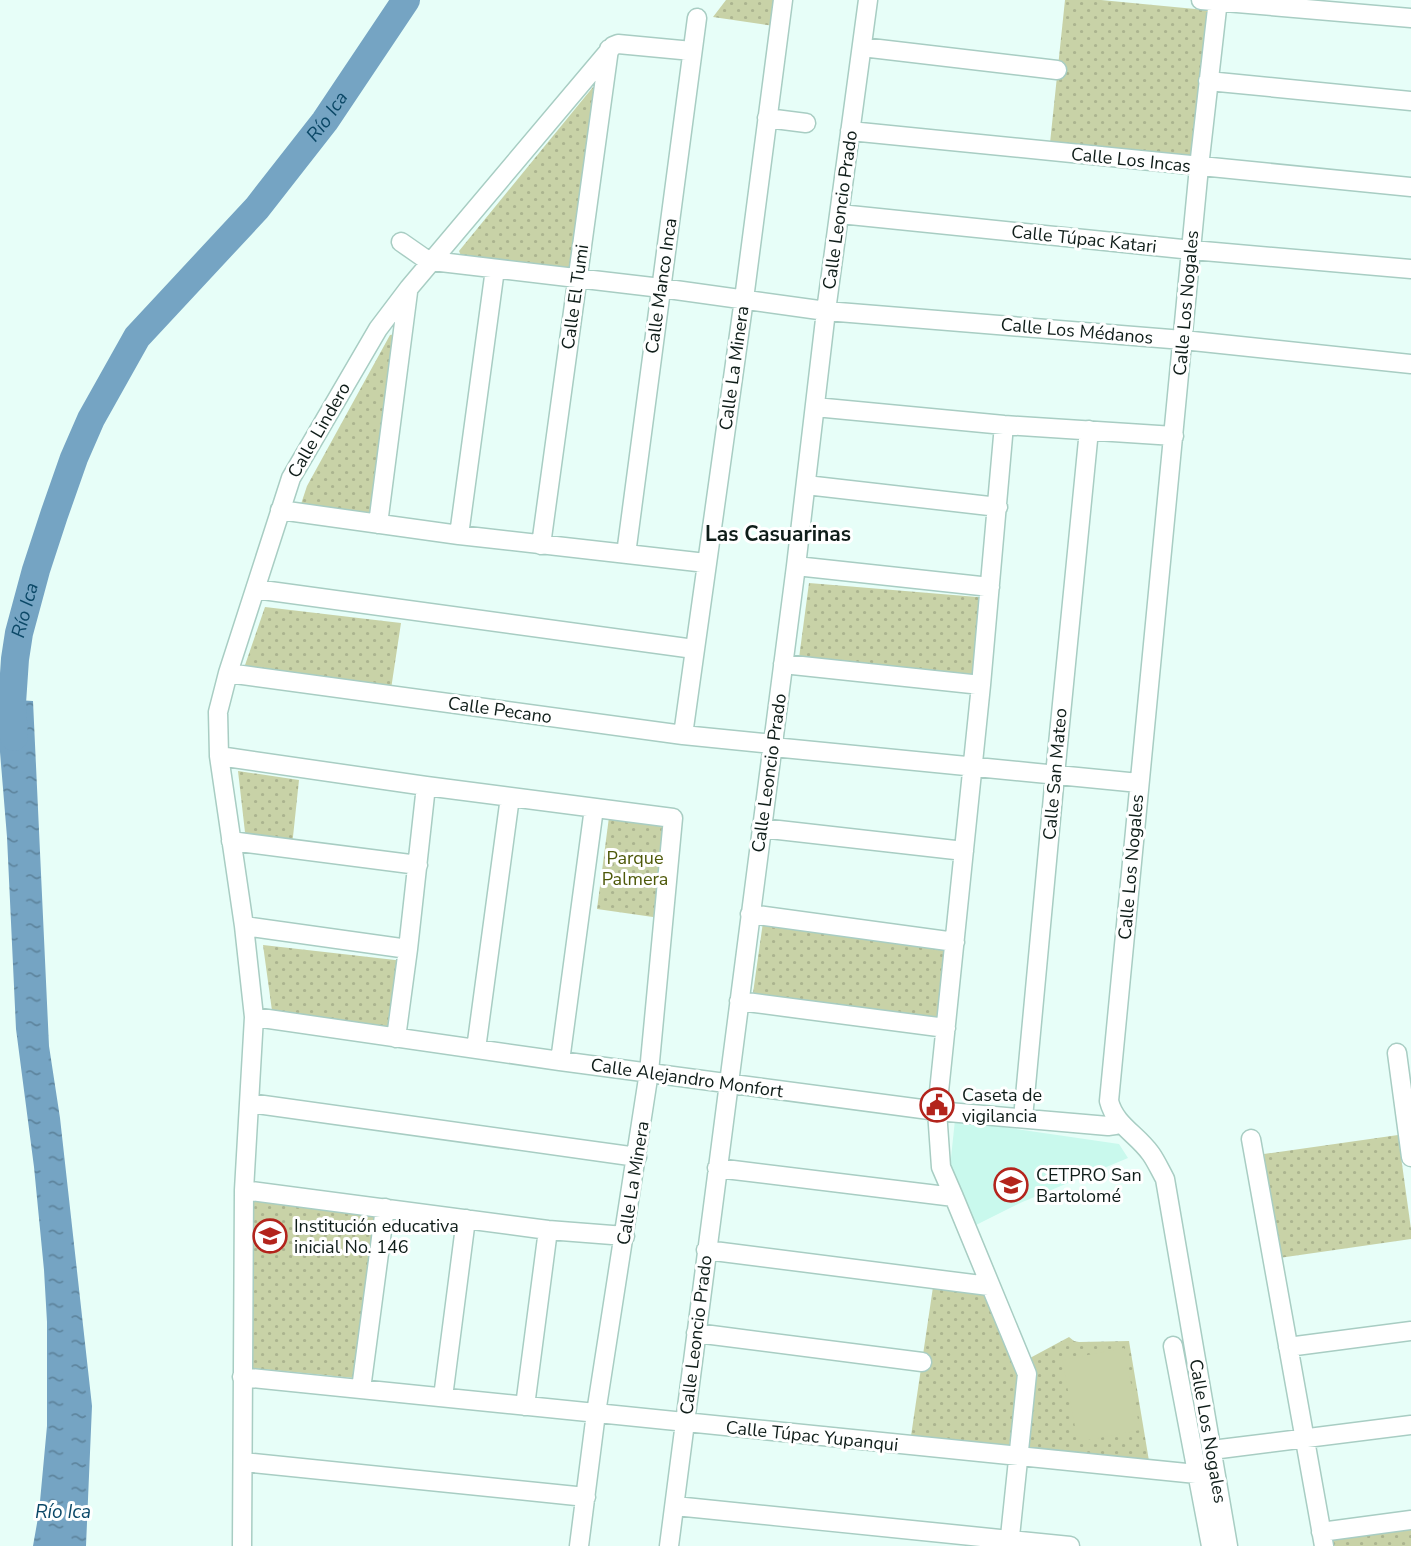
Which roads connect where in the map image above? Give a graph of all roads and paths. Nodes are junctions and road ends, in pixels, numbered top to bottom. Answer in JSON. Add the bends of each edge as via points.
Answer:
{"nodes":[{"id":1,"x":783,"y":0,"type":"edge"},
{"id":2,"x":868,"y":0,"type":"edge"},
{"id":3,"x":1212,"y":1,"type":"edge"},
{"id":4,"x":696,"y":18,"type":"dead end"},
{"id":5,"x":1411,"y":18,"type":"edge"},
{"id":6,"x":862,"y":47,"type":"junction"},
{"id":7,"x":609,"y":49,"type":"junction"},
{"id":8,"x":692,"y":51,"type":"junction"},
{"id":9,"x":1058,"y":70,"type":"dead end"},
{"id":10,"x":1208,"y":81,"type":"junction"},
{"id":11,"x":1411,"y":100,"type":"edge"},
{"id":12,"x":767,"y":118,"type":"junction"},
{"id":13,"x":806,"y":123,"type":"dead end"},
{"id":14,"x":850,"y":131,"type":"junction"},
{"id":15,"x":1199,"y":167,"type":"junction"},
{"id":16,"x":1411,"y":187,"type":"edge"},
{"id":17,"x":840,"y":214,"type":"junction"},
{"id":18,"x":401,"y":242,"type":"dead end"},
{"id":19,"x":1192,"y":250,"type":"junction"},
{"id":20,"x":432,"y":261,"type":"junction"},
{"id":21,"x":495,"y":269,"type":"junction"},
{"id":22,"x":1411,"y":269,"type":"edge"},
{"id":23,"x":577,"y":278,"type":"junction"},
{"id":24,"x":409,"y":288,"type":"junction"},
{"id":25,"x":661,"y":288,"type":"junction"},
{"id":26,"x":744,"y":299,"type":"junction"},
{"id":27,"x":826,"y":311,"type":"junction"},
{"id":28,"x":1183,"y":340,"type":"junction"},
{"id":29,"x":1411,"y":364,"type":"edge"},
{"id":30,"x":815,"y":407,"type":"junction"},
{"id":31,"x":1004,"y":425,"type":"junction"},
{"id":32,"x":1089,"y":430,"type":"junction"},
{"id":33,"x":1174,"y":436,"type":"junction"},
{"id":34,"x":806,"y":485,"type":"junction"},
{"id":35,"x":998,"y":507,"type":"junction"},
{"id":36,"x":280,"y":510,"type":"junction"},
{"id":37,"x":378,"y":524,"type":"junction"},
{"id":38,"x":459,"y":535,"type":"junction"},
{"id":39,"x":541,"y":545,"type":"junction"},
{"id":40,"x":626,"y":555,"type":"junction"},
{"id":41,"x":706,"y":563,"type":"junction"},
{"id":42,"x":796,"y":566,"type":"junction"},
{"id":43,"x":990,"y":587,"type":"junction"},
{"id":44,"x":255,"y":589,"type":"junction"},
{"id":45,"x":694,"y":649,"type":"junction"},
{"id":46,"x":783,"y":664,"type":"junction"},
{"id":47,"x":228,"y":673,"type":"junction"},
{"id":48,"x":981,"y":685,"type":"junction"},
{"id":49,"x":683,"y":735,"type":"junction"},
{"id":50,"x":773,"y":745,"type":"junction"},
{"id":51,"x":219,"y":757,"type":"junction"},
{"id":52,"x":973,"y":767,"type":"junction"},
{"id":53,"x":1055,"y":775,"type":"junction"},
{"id":54,"x":1139,"y":783,"type":"junction"},
{"id":55,"x":426,"y":786,"type":"junction"},
{"id":56,"x":510,"y":797,"type":"junction"},
{"id":57,"x":594,"y":808,"type":"junction"},
{"id":58,"x":761,"y":828,"type":"junction"},
{"id":59,"x":231,"y":841,"type":"junction"},
{"id":60,"x":964,"y":851,"type":"junction"},
{"id":61,"x":418,"y":865,"type":"junction"},
{"id":62,"x":750,"y":914,"type":"junction"},
{"id":63,"x":244,"y":926,"type":"junction"},
{"id":64,"x":956,"y":942,"type":"junction"},
{"id":65,"x":408,"y":949,"type":"junction"},
{"id":66,"x":739,"y":1001,"type":"junction"},
{"id":67,"x":254,"y":1017,"type":"junction"},
{"id":68,"x":946,"y":1028,"type":"junction"},
{"id":69,"x":396,"y":1038,"type":"junction"},
{"id":70,"x":477,"y":1049,"type":"junction"},
{"id":71,"x":1397,"y":1053,"type":"dead end"},
{"id":72,"x":561,"y":1061,"type":"junction"},
{"id":73,"x":649,"y":1072,"type":"junction"},
{"id":74,"x":728,"y":1083,"type":"junction"},
{"id":75,"x":250,"y":1103,"type":"junction"},
{"id":76,"x":937,"y":1111,"type":"junction"},
{"id":77,"x":1023,"y":1118,"type":"junction"},
{"id":78,"x":1118,"y":1120,"type":"junction"},
{"id":79,"x":1251,"y":1139,"type":"dead end"},
{"id":80,"x":637,"y":1157,"type":"junction"},
{"id":81,"x":1411,"y":1157,"type":"edge"},
{"id":82,"x":717,"y":1168,"type":"junction"},
{"id":83,"x":244,"y":1190,"type":"junction"},
{"id":84,"x":954,"y":1197,"type":"junction"},
{"id":85,"x":385,"y":1208,"type":"junction"},
{"id":86,"x":466,"y":1219,"type":"junction"},
{"id":87,"x":548,"y":1230,"type":"junction"},
{"id":88,"x":625,"y":1236,"type":"junction"},
{"id":89,"x":706,"y":1250,"type":"junction"},
{"id":90,"x":989,"y":1286,"type":"junction"},
{"id":91,"x":1411,"y":1331,"type":"edge"},
{"id":92,"x":696,"y":1333,"type":"junction"},
{"id":93,"x":1173,"y":1346,"type":"dead end"},
{"id":94,"x":1288,"y":1347,"type":"junction"},
{"id":95,"x":922,"y":1362,"type":"dead end"},
{"id":96,"x":242,"y":1377,"type":"junction"},
{"id":97,"x":361,"y":1389,"type":"junction"},
{"id":98,"x":443,"y":1397,"type":"junction"},
{"id":99,"x":525,"y":1406,"type":"junction"},
{"id":100,"x":596,"y":1413,"type":"junction"},
{"id":101,"x":686,"y":1423,"type":"junction"},
{"id":102,"x":1411,"y":1425,"type":"edge"},
{"id":103,"x":1304,"y":1440,"type":"junction"},
{"id":104,"x":1212,"y":1450,"type":"junction"},
{"id":105,"x":1018,"y":1456,"type":"junction"},
{"id":106,"x":243,"y":1462,"type":"junction"},
{"id":107,"x":1207,"y":1475,"type":"junction"},
{"id":108,"x":586,"y":1497,"type":"junction"},
{"id":109,"x":674,"y":1506,"type":"junction"},
{"id":110,"x":1411,"y":1520,"type":"edge"},
{"id":111,"x":1323,"y":1539,"type":"edge"},
{"id":112,"x":1010,"y":1543,"type":"edge"},
{"id":113,"x":242,"y":1546,"type":"edge"},
{"id":114,"x":579,"y":1546,"type":"edge"},
{"id":115,"x":669,"y":1546,"type":"edge"},
{"id":116,"x":1069,"y":1546,"type":"edge"},
{"id":117,"x":1211,"y":1546,"type":"edge"},
{"id":118,"x":1228,"y":1546,"type":"edge"}],
"edges":[{"from":1,"to":12,"type":"street","name":"Calle La Minera"},
{"from":2,"to":6,"type":"street","name":"Calle Leoncio Prado"},
{"from":3,"to":5,"type":"street"},
{"from":3,"to":10,"type":"street","name":"Calle Los Nogales"},
{"from":4,"to":8,"type":"street","name":"Calle Manco Inca"},
{"from":6,"to":9,"type":"street"},
{"from":6,"to":14,"type":"street","name":"Calle Leoncio Prado"},
{"from":7,"to":8,"type":"street","via":[[618,44]]},
{"from":7,"to":20,"type":"street","name":"Calle Lindero"},
{"from":7,"to":23,"type":"street","name":"Calle El Tumi"},
{"from":8,"to":25,"type":"street","name":"Calle Manco Inca"},
{"from":10,"to":11,"type":"street"},
{"from":10,"to":15,"type":"street","name":"Calle Los Nogales"},
{"from":12,"to":13,"type":"street"},
{"from":12,"to":26,"type":"street","name":"Calle La Minera"},
{"from":14,"to":15,"type":"street","name":"Calle Los Incas"},
{"from":14,"to":17,"type":"street","name":"Calle Leoncio Prado"},
{"from":15,"to":16,"type":"street","name":"Calle Los Incas"},
{"from":15,"to":19,"type":"street","name":"Calle Los Nogales"},
{"from":17,"to":19,"type":"street","name":"Calle Túpac Katari"},
{"from":17,"to":27,"type":"street","name":"Calle Leoncio Prado"},
{"from":18,"to":20,"type":"street"},
{"from":19,"to":22,"type":"street","name":"Calle Túpac Katari"},
{"from":19,"to":28,"type":"street","name":"Calle Los Nogales"},
{"from":20,"to":21,"type":"street","name":"Calle Los Médanos"},
{"from":20,"to":24,"type":"street","name":"Calle Lindero"},
{"from":21,"to":23,"type":"street","name":"Calle Los Médanos"},
{"from":21,"to":38,"type":"street"},
{"from":23,"to":25,"type":"street","name":"Calle Los Médanos"},
{"from":23,"to":39,"type":"street","name":"Calle El Tumi"},
{"from":24,"to":36,"type":"street","name":"Calle Lindero","via":[[378,329],[298,466]]},
{"from":24,"to":37,"type":"street"},
{"from":25,"to":26,"type":"street","name":"Calle Los Médanos"},
{"from":25,"to":40,"type":"street","name":"Calle Manco Inca"},
{"from":26,"to":27,"type":"street","name":"Calle Los Médanos"},
{"from":26,"to":41,"type":"street","name":"Calle La Minera"},
{"from":27,"to":28,"type":"street","name":"Calle Los Médanos"},
{"from":27,"to":30,"type":"street","name":"Calle Leoncio Prado"},
{"from":28,"to":29,"type":"street","name":"Calle Los Médanos"},
{"from":28,"to":33,"type":"street","name":"Calle Los Nogales"},
{"from":30,"to":31,"type":"street"},
{"from":30,"to":34,"type":"street","name":"Calle Leoncio Prado"},
{"from":31,"to":32,"type":"street"},
{"from":31,"to":35,"type":"street"},
{"from":32,"to":33,"type":"street"},
{"from":32,"to":53,"type":"street","name":"Calle San Mateo"},
{"from":33,"to":54,"type":"street","name":"Calle Los Nogales"},
{"from":34,"to":35,"type":"street"},
{"from":34,"to":42,"type":"street","name":"Calle Leoncio Prado"},
{"from":35,"to":43,"type":"street"},
{"from":36,"to":37,"type":"street"},
{"from":36,"to":44,"type":"street","name":"Calle Lindero"},
{"from":37,"to":38,"type":"street"},
{"from":38,"to":39,"type":"street"},
{"from":39,"to":40,"type":"street"},
{"from":40,"to":41,"type":"street"},
{"from":41,"to":45,"type":"street","name":"Calle La Minera"},
{"from":42,"to":43,"type":"street"},
{"from":42,"to":46,"type":"street","name":"Calle Leoncio Prado"},
{"from":43,"to":48,"type":"street"},
{"from":44,"to":45,"type":"street"},
{"from":44,"to":47,"type":"street","name":"Calle Lindero"},
{"from":45,"to":49,"type":"street","name":"Calle La Minera"},
{"from":46,"to":48,"type":"street"},
{"from":46,"to":50,"type":"street","name":"Calle Leoncio Prado"},
{"from":47,"to":49,"type":"street","name":"Calle Pecano"},
{"from":47,"to":51,"type":"street","name":"Calle Lindero","via":[[218,716]]},
{"from":48,"to":52,"type":"street"},
{"from":49,"to":50,"type":"street","name":"Calle Pecano"},
{"from":50,"to":52,"type":"street","name":"Calle Pecano"},
{"from":50,"to":58,"type":"street","name":"Calle Leoncio Prado"},
{"from":51,"to":55,"type":"street"},
{"from":51,"to":59,"type":"street","name":"Calle Lindero"},
{"from":52,"to":53,"type":"street","name":"Calle Pecano"},
{"from":52,"to":60,"type":"street"},
{"from":53,"to":54,"type":"street","name":"Calle Pecano"},
{"from":53,"to":77,"type":"street","name":"Calle San Mateo"},
{"from":54,"to":78,"type":"street","name":"Calle Los Nogales","via":[[1109,1101]]},
{"from":55,"to":56,"type":"street"},
{"from":55,"to":61,"type":"street"},
{"from":56,"to":57,"type":"street"},
{"from":56,"to":70,"type":"street"},
{"from":57,"to":72,"type":"street"},
{"from":57,"to":73,"type":"street","name":"Calle La Minera","via":[[673,818]]},
{"from":58,"to":60,"type":"street"},
{"from":58,"to":62,"type":"street","name":"Calle Leoncio Prado"},
{"from":59,"to":61,"type":"street"},
{"from":59,"to":63,"type":"street","name":"Calle Lindero"},
{"from":60,"to":64,"type":"street"},
{"from":61,"to":65,"type":"street"},
{"from":62,"to":64,"type":"street"},
{"from":62,"to":66,"type":"street","name":"Calle Leoncio Prado"},
{"from":63,"to":65,"type":"street"},
{"from":63,"to":67,"type":"street","name":"Calle Lindero"},
{"from":64,"to":68,"type":"street"},
{"from":65,"to":69,"type":"street"},
{"from":66,"to":68,"type":"street"},
{"from":66,"to":74,"type":"street","name":"Calle Leoncio Prado"},
{"from":67,"to":69,"type":"street","name":"Calle Alejandro Monfort"},
{"from":67,"to":75,"type":"street","name":"Calle Lindero"},
{"from":68,"to":76,"type":"street"},
{"from":69,"to":70,"type":"street","name":"Calle Alejandro Monfort"},
{"from":70,"to":72,"type":"street","name":"Calle Alejandro Monfort"},
{"from":71,"to":81,"type":"street"},
{"from":72,"to":73,"type":"street","name":"Calle Alejandro Monfort"},
{"from":73,"to":74,"type":"street","name":"Calle Alejandro Monfort"},
{"from":73,"to":80,"type":"street","name":"Calle La Minera"},
{"from":74,"to":76,"type":"street","name":"Calle Alejandro Monfort"},
{"from":74,"to":82,"type":"street","name":"Calle Leoncio Prado"},
{"from":75,"to":80,"type":"street"},
{"from":75,"to":83,"type":"street","name":"Calle Lindero"},
{"from":76,"to":77,"type":"street","name":"Calle Alejandro Monfort"},
{"from":76,"to":84,"type":"street","via":[[940,1167]]},
{"from":77,"to":78,"type":"street","name":"Calle Alejandro Monfort","via":[[1108,1126]]},
{"from":78,"to":104,"type":"street","name":"Calle Los Nogales","via":[[1150,1152],[1164,1179]]},
{"from":79,"to":94,"type":"street"},
{"from":80,"to":88,"type":"street","name":"Calle La Minera"},
{"from":82,"to":84,"type":"street"},
{"from":82,"to":89,"type":"street","name":"Calle Leoncio Prado"},
{"from":83,"to":85,"type":"street"},
{"from":83,"to":96,"type":"street","name":"Calle Lindero"},
{"from":84,"to":90,"type":"street"},
{"from":85,"to":86,"type":"street"},
{"from":85,"to":97,"type":"street"},
{"from":86,"to":87,"type":"street"},
{"from":86,"to":98,"type":"street"},
{"from":87,"to":88,"type":"street"},
{"from":87,"to":99,"type":"street"},
{"from":88,"to":100,"type":"street","name":"Calle La Minera"},
{"from":89,"to":90,"type":"street"},
{"from":89,"to":92,"type":"street","name":"Calle Leoncio Prado"},
{"from":90,"to":105,"type":"street","via":[[1027,1374]]},
{"from":91,"to":94,"type":"street"},
{"from":92,"to":95,"type":"street"},
{"from":92,"to":101,"type":"street","name":"Calle Leoncio Prado"},
{"from":93,"to":107,"type":"street"},
{"from":94,"to":103,"type":"street"},
{"from":96,"to":97,"type":"street","name":"Calle Túpac Yupanqui"},
{"from":96,"to":106,"type":"street","name":"Calle Lindero"},
{"from":97,"to":98,"type":"street","name":"Calle Túpac Yupanqui"},
{"from":98,"to":99,"type":"street","name":"Calle Túpac Yupanqui"},
{"from":99,"to":100,"type":"street","name":"Calle Túpac Yupanqui"},
{"from":100,"to":101,"type":"street","name":"Calle Túpac Yupanqui"},
{"from":100,"to":108,"type":"street","name":"Calle La Minera"},
{"from":101,"to":105,"type":"street","name":"Calle Túpac Yupanqui"},
{"from":101,"to":109,"type":"street","name":"Calle Leoncio Prado"},
{"from":102,"to":103,"type":"street"},
{"from":103,"to":104,"type":"street"},
{"from":103,"to":111,"type":"street"},
{"from":104,"to":107,"type":"street","name":"Calle Los Nogales"},
{"from":105,"to":107,"type":"street","name":"Calle Túpac Yupanqui"},
{"from":105,"to":112,"type":"street"},
{"from":106,"to":108,"type":"street"},
{"from":106,"to":113,"type":"street","name":"Calle Lindero"},
{"from":107,"to":117,"type":"street"},
{"from":107,"to":118,"type":"street","name":"Calle Los Nogales"},
{"from":108,"to":114,"type":"street","name":"Calle La Minera"},
{"from":109,"to":112,"type":"street"},
{"from":109,"to":115,"type":"street","name":"Calle Leoncio Prado"},
{"from":110,"to":111,"type":"street"},
{"from":112,"to":116,"type":"street"}]}
